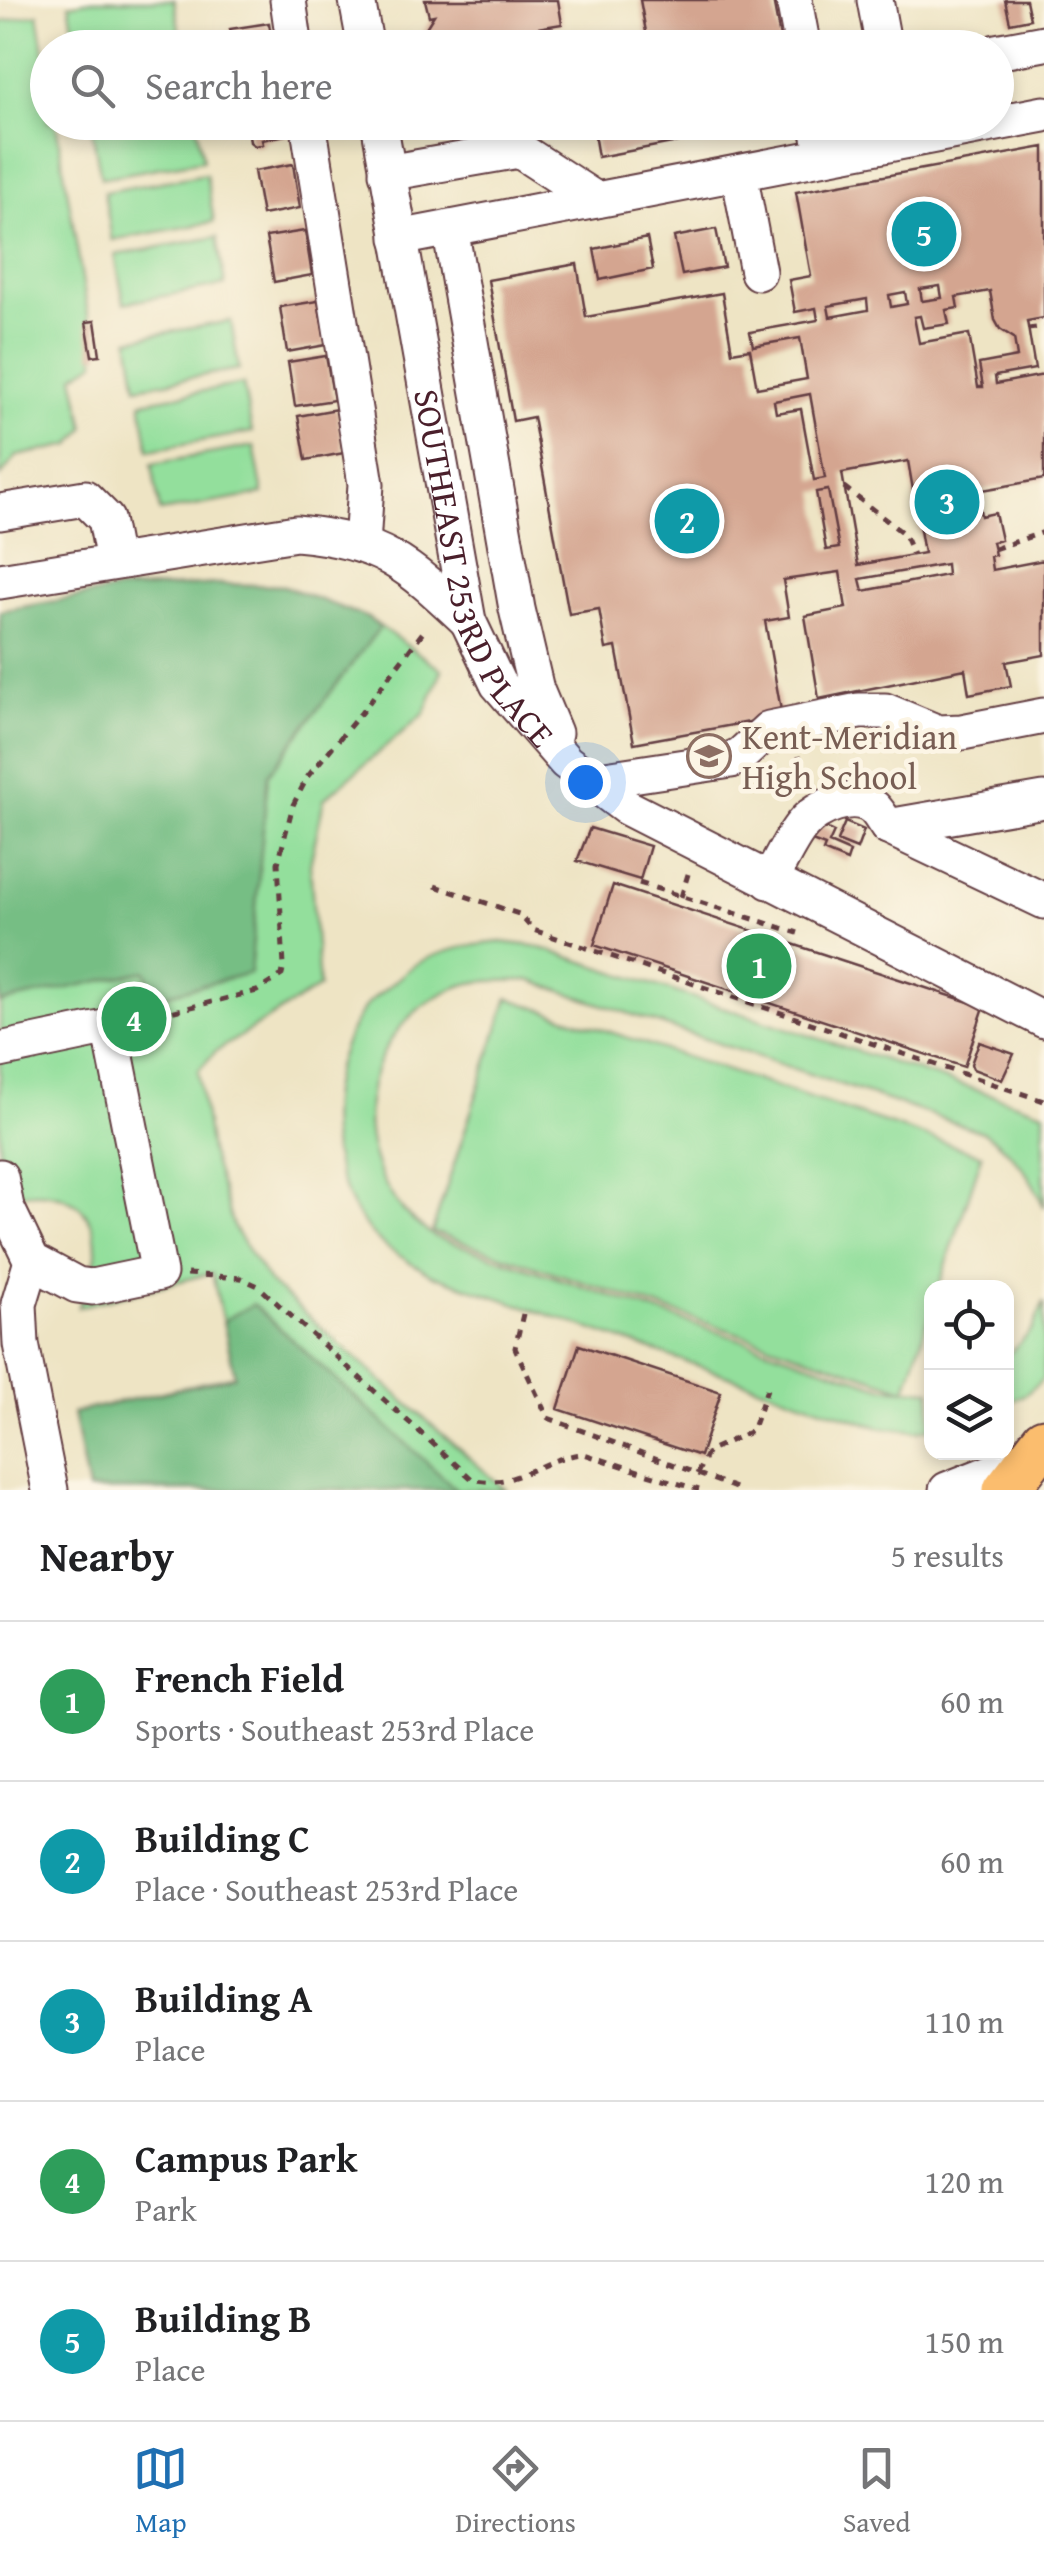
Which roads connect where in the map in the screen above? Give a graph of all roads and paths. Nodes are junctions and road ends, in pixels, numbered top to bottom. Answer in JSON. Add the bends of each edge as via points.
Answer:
{"nodes":[{"id":1,"x":288,"y":0,"type":"edge"},
{"id":2,"x":357,"y":0,"type":"edge"},
{"id":3,"x":794,"y":0,"type":"edge"},
{"id":4,"x":876,"y":0,"type":"edge"},
{"id":5,"x":293,"y":30,"type":"edge"},
{"id":6,"x":363,"y":30,"type":"edge"},
{"id":7,"x":800,"y":30,"type":"edge"},
{"id":8,"x":881,"y":30,"type":"edge"},
{"id":9,"x":1044,"y":43,"type":"edge"},
{"id":10,"x":1014,"y":49,"type":"edge"},
{"id":11,"x":1044,"y":114,"type":"edge"},
{"id":12,"x":1014,"y":118,"type":"edge"},
{"id":13,"x":311,"y":140,"type":"edge"},
{"id":14,"x":382,"y":140,"type":"edge"},
{"id":15,"x":821,"y":140,"type":"edge"},
{"id":16,"x":739,"y":173,"type":"junction"},
{"id":17,"x":388,"y":174,"type":"junction"},
{"id":18,"x":596,"y":200,"type":"junction"},
{"id":19,"x":450,"y":228,"type":"junction"},
{"id":20,"x":398,"y":238,"type":"junction"},
{"id":21,"x":758,"y":272,"type":"dead end"},
{"id":22,"x":1044,"y":326,"type":"edge"},
{"id":23,"x":1028,"y":329,"type":"dead end"},
{"id":24,"x":844,"y":487,"type":"dead end"},
{"id":25,"x":0,"y":512,"type":"edge"},
{"id":26,"x":1044,"y":532,"type":"edge"},
{"id":27,"x":362,"y":545,"type":"junction"},
{"id":28,"x":994,"y":549,"type":"dead end"},
{"id":29,"x":913,"y":555,"type":"dead end"},
{"id":30,"x":114,"y":561,"type":"junction"},
{"id":31,"x":0,"y":581,"type":"edge"},
{"id":32,"x":457,"y":611,"type":"junction"},
{"id":33,"x":1044,"y":716,"type":"edge"},
{"id":34,"x":797,"y":746,"type":"dead end"},
{"id":35,"x":579,"y":772,"type":"junction"},
{"id":36,"x":806,"y":789,"type":"dead end"},
{"id":37,"x":1044,"y":800,"type":"edge"},
{"id":38,"x":888,"y":828,"type":"junction"},
{"id":39,"x":769,"y":881,"type":"junction"},
{"id":40,"x":639,"y":883,"type":"dead end"},
{"id":41,"x":436,"y":886,"type":"dead end"},
{"id":42,"x":1044,"y":901,"type":"edge"},
{"id":43,"x":814,"y":938,"type":"dead end"},
{"id":44,"x":1044,"y":1020,"type":"edge"},
{"id":45,"x":110,"y":1027,"type":"junction"},
{"id":46,"x":0,"y":1050,"type":"edge"},
{"id":47,"x":1043,"y":1098,"type":"edge"},
{"id":48,"x":0,"y":1177,"type":"edge"},
{"id":49,"x":32,"y":1261,"type":"junction"},
{"id":50,"x":160,"y":1272,"type":"junction"},
{"id":51,"x":524,"y":1314,"type":"dead end"},
{"id":52,"x":10,"y":1346,"type":"edge"},
{"id":53,"x":767,"y":1389,"type":"dead end"},
{"id":54,"x":1027,"y":1463,"type":"edge"},
{"id":55,"x":698,"y":1474,"type":"junction"},
{"id":56,"x":50,"y":1490,"type":"edge"},
{"id":57,"x":699,"y":1490,"type":"edge"},
{"id":58,"x":741,"y":1490,"type":"edge"},
{"id":59,"x":948,"y":1490,"type":"edge"}],
"edges":[{"from":1,"to":5,"type":"street"},
{"from":2,"to":6,"type":"street"},
{"from":3,"to":7,"type":"street"},
{"from":4,"to":8,"type":"street"},
{"from":9,"to":10,"type":"street"},
{"from":11,"to":12,"type":"street"},
{"from":13,"to":27,"type":"street","via":[[366,484]]},
{"from":14,"to":17,"type":"street","name":"SOUTHEAST 253RD PLACE"},
{"from":15,"to":16,"type":"street"},
{"from":16,"to":18,"type":"street"},
{"from":16,"to":21,"type":"street"},
{"from":17,"to":18,"type":"street","via":[[520,150]]},
{"from":17,"to":20,"type":"street","name":"SOUTHEAST 253RD PLACE"},
{"from":18,"to":19,"type":"street"},
{"from":19,"to":20,"type":"street"},
{"from":19,"to":35,"type":"street","via":[[536,690]]},
{"from":20,"to":32,"type":"street","name":"SOUTHEAST 253RD PLACE"},
{"from":22,"to":23,"type":"path"},
{"from":24,"to":29,"type":"path","via":[[904,534]]},
{"from":25,"to":30,"type":"street","via":[[85,498],[106,519]]},
{"from":26,"to":28,"type":"path"},
{"from":27,"to":30,"type":"street","via":[[296,533]]},
{"from":27,"to":32,"type":"street","via":[[410,568]]},
{"from":30,"to":31,"type":"street"},
{"from":32,"to":35,"type":"street","name":"SOUTHEAST 253RD PLACE","via":[[498,684]]},
{"from":32,"to":45,"type":"path","via":[[308,776],[293,805],[278,863],[282,976],[257,991]]},
{"from":33,"to":35,"type":"street","via":[[938,733],[886,710],[860,711],[770,730],[731,760]]},
{"from":34,"to":36,"type":"path"},
{"from":35,"to":39,"type":"street","name":"SOUTHEAST 253RD PLACE","via":[[626,808]]},
{"from":37,"to":38,"type":"street"},
{"from":38,"to":39,"type":"street","via":[[872,806],[831,805],[802,825]]},
{"from":38,"to":42,"type":"street"},
{"from":39,"to":44,"type":"street","name":"SOUTHEAST 253RD PLACE"},
{"from":40,"to":43,"type":"path"},
{"from":41,"to":47,"type":"path","via":[[519,914],[534,930]]},
{"from":45,"to":46,"type":"street"},
{"from":45,"to":50,"type":"street"},
{"from":48,"to":49,"type":"street","via":[[6,1207]]},
{"from":49,"to":50,"type":"street","via":[[92,1287]]},
{"from":49,"to":52,"type":"street"},
{"from":50,"to":57,"type":"path","via":[[241,1278],[258,1286],[489,1488],[515,1484],[565,1455],[584,1454]]},
{"from":51,"to":55,"type":"path","via":[[515,1348],[548,1418]]},
{"from":52,"to":56,"type":"street"},
{"from":53,"to":55,"type":"path","via":[[752,1431],[708,1451]]},
{"from":54,"to":59,"type":"street"},
{"from":55,"to":58,"type":"path"}]}
